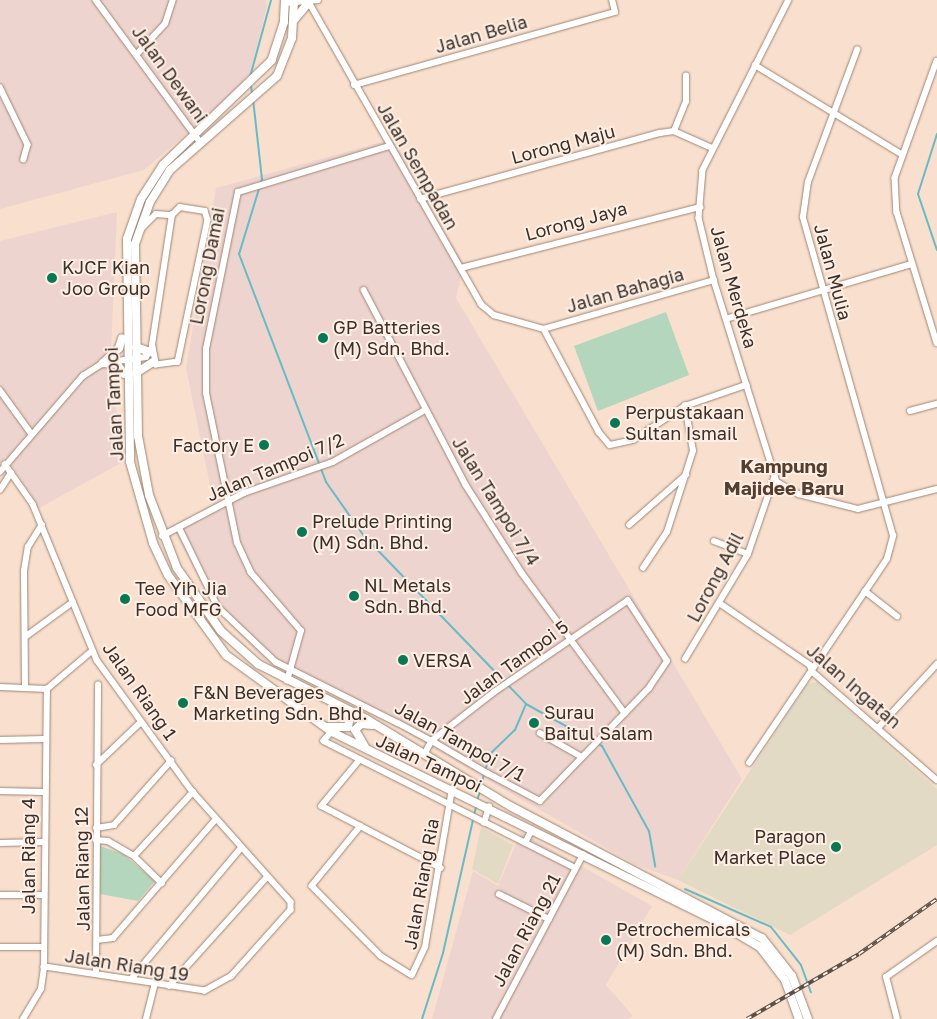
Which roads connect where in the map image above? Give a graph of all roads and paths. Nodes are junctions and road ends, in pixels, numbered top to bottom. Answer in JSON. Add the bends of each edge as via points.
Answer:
{"nodes":[{"id":1,"x":96,"y":0,"type":"edge"},
{"id":2,"x":173,"y":0,"type":"edge"},
{"id":3,"x":318,"y":0,"type":"edge"},
{"id":4,"x":612,"y":0,"type":"edge"},
{"id":5,"x":789,"y":0,"type":"edge"},
{"id":6,"x":285,"y":1,"type":"edge"},
{"id":7,"x":294,"y":1,"type":"edge"},
{"id":8,"x":309,"y":2,"type":"junction"},
{"id":9,"x":294,"y":20,"type":"junction"},
{"id":10,"x":857,"y":50,"type":"dead end"},
{"id":11,"x":137,"y":54,"type":"junction"},
{"id":12,"x":937,"y":61,"type":"edge"},
{"id":13,"x":755,"y":64,"type":"junction"},
{"id":14,"x":686,"y":76,"type":"dead end"},
{"id":15,"x":354,"y":84,"type":"junction"},
{"id":16,"x":0,"y":88,"type":"edge"},
{"id":17,"x":832,"y":114,"type":"junction"},
{"id":18,"x":674,"y":131,"type":"junction"},
{"id":19,"x":195,"y":134,"type":"junction"},
{"id":20,"x":201,"y":142,"type":"junction"},
{"id":21,"x":389,"y":146,"type":"junction"},
{"id":22,"x":712,"y":148,"type":"junction"},
{"id":23,"x":900,"y":154,"type":"junction"},
{"id":24,"x":24,"y":159,"type":"dead end"},
{"id":25,"x":420,"y":199,"type":"junction"},
{"id":26,"x":700,"y":208,"type":"junction"},
{"id":27,"x":172,"y":215,"type":"junction"},
{"id":28,"x":138,"y":232,"type":"junction"},
{"id":29,"x":912,"y":264,"type":"junction"},
{"id":30,"x":461,"y":268,"type":"junction"},
{"id":31,"x":714,"y":280,"type":"junction"},
{"id":32,"x":364,"y":290,"type":"dead end"},
{"id":33,"x":822,"y":290,"type":"junction"},
{"id":34,"x":726,"y":319,"type":"junction"},
{"id":35,"x":125,"y":329,"type":"junction"},
{"id":36,"x":544,"y":329,"type":"junction"},
{"id":37,"x":937,"y":343,"type":"edge"},
{"id":38,"x":136,"y":347,"type":"junction"},
{"id":39,"x":151,"y":348,"type":"junction"},
{"id":40,"x":126,"y":357,"type":"junction"},
{"id":41,"x":136,"y":357,"type":"junction"},
{"id":42,"x":153,"y":362,"type":"junction"},
{"id":43,"x":103,"y":363,"type":"junction"},
{"id":44,"x":136,"y":373,"type":"junction"},
{"id":45,"x":126,"y":377,"type":"junction"},
{"id":46,"x":746,"y":385,"type":"junction"},
{"id":47,"x":0,"y":390,"type":"edge"},
{"id":48,"x":937,"y":404,"type":"edge"},
{"id":49,"x":685,"y":406,"type":"junction"},
{"id":50,"x":425,"y":410,"type":"junction"},
{"id":51,"x":910,"y":411,"type":"dead end"},
{"id":52,"x":31,"y":433,"type":"junction"},
{"id":53,"x":5,"y":464,"type":"junction"},
{"id":54,"x":0,"y":472,"type":"edge"},
{"id":55,"x":12,"y":473,"type":"junction"},
{"id":56,"x":686,"y":475,"type":"junction"},
{"id":57,"x":774,"y":478,"type":"junction"},
{"id":58,"x":937,"y":488,"type":"edge"},
{"id":59,"x":0,"y":490,"type":"edge"},
{"id":60,"x":228,"y":501,"type":"junction"},
{"id":61,"x":885,"y":503,"type":"junction"},
{"id":62,"x":42,"y":525,"type":"junction"},
{"id":63,"x":629,"y":525,"type":"dead end"},
{"id":64,"x":179,"y":527,"type":"junction"},
{"id":65,"x":162,"y":536,"type":"junction"},
{"id":66,"x":714,"y":541,"type":"dead end"},
{"id":67,"x":748,"y":554,"type":"junction"},
{"id":68,"x":643,"y":568,"type":"dead end"},
{"id":69,"x":866,"y":591,"type":"junction"},
{"id":70,"x":73,"y":602,"type":"junction"},
{"id":71,"x":721,"y":604,"type":"junction"},
{"id":72,"x":897,"y":616,"type":"dead end"},
{"id":73,"x":25,"y":636,"type":"junction"},
{"id":74,"x":570,"y":639,"type":"junction"},
{"id":75,"x":92,"y":651,"type":"junction"},
{"id":76,"x":685,"y":659,"type":"dead end"},
{"id":77,"x":937,"y":664,"type":"edge"},
{"id":78,"x":292,"y":671,"type":"junction"},
{"id":79,"x":813,"y":672,"type":"junction"},
{"id":80,"x":287,"y":680,"type":"junction"},
{"id":81,"x":98,"y":685,"type":"dead end"},
{"id":82,"x":0,"y":687,"type":"edge"},
{"id":83,"x":25,"y":687,"type":"junction"},
{"id":84,"x":47,"y":689,"type":"junction"},
{"id":85,"x":333,"y":700,"type":"junction"},
{"id":86,"x":625,"y":713,"type":"junction"},
{"id":87,"x":386,"y":717,"type":"junction"},
{"id":88,"x":141,"y":722,"type":"junction"},
{"id":89,"x":317,"y":723,"type":"junction"},
{"id":90,"x":379,"y":726,"type":"junction"},
{"id":91,"x":878,"y":728,"type":"junction"},
{"id":92,"x":332,"y":732,"type":"junction"},
{"id":93,"x":540,"y":733,"type":"dead end"},
{"id":94,"x":0,"y":740,"type":"edge"},
{"id":95,"x":44,"y":740,"type":"junction"},
{"id":96,"x":432,"y":741,"type":"junction"},
{"id":97,"x":368,"y":751,"type":"junction"},
{"id":98,"x":425,"y":754,"type":"junction"},
{"id":99,"x":584,"y":756,"type":"junction"},
{"id":100,"x":360,"y":760,"type":"junction"},
{"id":101,"x":171,"y":761,"type":"junction"},
{"id":102,"x":96,"y":764,"type":"junction"},
{"id":103,"x":750,"y":764,"type":"dead end"},
{"id":104,"x":937,"y":780,"type":"edge"},
{"id":105,"x":452,"y":789,"type":"junction"},
{"id":106,"x":0,"y":791,"type":"edge"},
{"id":107,"x":44,"y":792,"type":"junction"},
{"id":108,"x":193,"y":792,"type":"junction"},
{"id":109,"x":450,"y":806,"type":"junction"},
{"id":110,"x":489,"y":808,"type":"junction"},
{"id":111,"x":216,"y":819,"type":"junction"},
{"id":112,"x":484,"y":823,"type":"junction"},
{"id":113,"x":361,"y":826,"type":"junction"},
{"id":114,"x":96,"y":828,"type":"junction"},
{"id":115,"x":532,"y":830,"type":"junction"},
{"id":116,"x":96,"y":840,"type":"junction"},
{"id":117,"x":43,"y":842,"type":"junction"},
{"id":118,"x":0,"y":843,"type":"edge"},
{"id":119,"x":525,"y":843,"type":"junction"},
{"id":120,"x":241,"y":848,"type":"junction"},
{"id":121,"x":582,"y":855,"type":"junction"},
{"id":122,"x":134,"y":856,"type":"junction"},
{"id":123,"x":441,"y":868,"type":"junction"},
{"id":124,"x":576,"y":868,"type":"junction"},
{"id":125,"x":267,"y":876,"type":"junction"},
{"id":126,"x":162,"y":883,"type":"junction"},
{"id":127,"x":42,"y":894,"type":"junction"},
{"id":128,"x":499,"y":894,"type":"dead end"},
{"id":129,"x":0,"y":895,"type":"edge"},
{"id":130,"x":291,"y":910,"type":"joint"},
{"id":131,"x":549,"y":919,"type":"junction"},
{"id":132,"x":97,"y":940,"type":"junction"},
{"id":133,"x":937,"y":942,"type":"edge"},
{"id":134,"x":0,"y":947,"type":"edge"},
{"id":135,"x":44,"y":947,"type":"junction"},
{"id":136,"x":44,"y":967,"type":"junction"},
{"id":137,"x":96,"y":973,"type":"junction"},
{"id":138,"x":132,"y":978,"type":"junction"},
{"id":139,"x":155,"y":982,"type":"junction"},
{"id":140,"x":169,"y":986,"type":"junction"},
{"id":141,"x":23,"y":1019,"type":"edge"},
{"id":142,"x":146,"y":1019,"type":"edge"},
{"id":143,"x":496,"y":1019,"type":"edge"},
{"id":144,"x":799,"y":1019,"type":"edge"},
{"id":145,"x":808,"y":1019,"type":"edge"},
{"id":146,"x":897,"y":1019,"type":"edge"}],
"edges":[{"from":1,"to":11,"type":"street","name":"Jalan Dewani"},
{"from":2,"to":11,"type":"street","via":[[166,24]]},
{"from":3,"to":8,"type":"street"},
{"from":4,"to":15,"type":"street","name":"Jalan Belia","via":[[615,12]]},
{"from":5,"to":13,"type":"street","name":"Jalan Merdeka"},
{"from":6,"to":7,"type":"street"},
{"from":6,"to":19,"type":"main road","name":"Jalan Tampoi","via":[[279,44],[253,83]]},
{"from":7,"to":8,"type":"street"},
{"from":7,"to":9,"type":"main road","name":"Jalan Tampoi"},
{"from":8,"to":9,"type":"main road"},
{"from":8,"to":15,"type":"street","name":"Jalan Sempadan"},
{"from":9,"to":20,"type":"main road","name":"Jalan Tampoi","via":[[284,62],[256,96]]},
{"from":10,"to":17,"type":"street","name":"Jalan Mulia"},
{"from":11,"to":19,"type":"street","name":"Jalan Dewani"},
{"from":12,"to":23,"type":"street"},
{"from":13,"to":17,"type":"street"},
{"from":13,"to":22,"type":"street","name":"Jalan Merdeka"},
{"from":14,"to":18,"type":"street","via":[[686,102]]},
{"from":15,"to":21,"type":"street","name":"Jalan Sempadan"},
{"from":16,"to":24,"type":"street","via":[[28,145]]},
{"from":17,"to":23,"type":"street"},
{"from":17,"to":33,"type":"street","name":"Jalan Mulia","via":[[804,203],[804,225]]},
{"from":18,"to":22,"type":"street"},
{"from":18,"to":25,"type":"street","name":"Lorong Maju"},
{"from":19,"to":20,"type":"street","name":"Jalan Dewani"},
{"from":19,"to":35,"type":"main road","name":"Jalan Tampoi","via":[[150,182],[134,216],[124,254]]},
{"from":20,"to":28,"type":"main road","name":"Jalan Tampoi","via":[[158,186]]},
{"from":21,"to":25,"type":"street","name":"Jalan Sempadan"},
{"from":21,"to":60,"type":"street","name":"Lorong Damai","via":[[268,182],[237,195],[203,369]]},
{"from":22,"to":26,"type":"street","name":"Jalan Merdeka","via":[[703,170]]},
{"from":23,"to":29,"type":"street","via":[[895,195]]},
{"from":25,"to":30,"type":"street","name":"Jalan Sempadan"},
{"from":26,"to":30,"type":"street","name":"Lorong Jaya"},
{"from":26,"to":31,"type":"street","name":"Jalan Merdeka"},
{"from":27,"to":28,"type":"street","via":[[156,214]]},
{"from":27,"to":39,"type":"street"},
{"from":27,"to":42,"type":"street","via":[[180,207],[209,215],[178,362],[174,366]]},
{"from":28,"to":38,"type":"main road","name":"Jalan Tampoi","via":[[134,254]]},
{"from":29,"to":33,"type":"street"},
{"from":29,"to":37,"type":"street"},
{"from":30,"to":36,"type":"street","name":"Jalan Sempadan","via":[[488,312]]},
{"from":31,"to":34,"type":"street","name":"Jalan Merdeka"},
{"from":31,"to":36,"type":"street","name":"Jalan Bahagia"},
{"from":32,"to":50,"type":"street","name":"Jalan Tampoi 7/4"},
{"from":33,"to":34,"type":"street"},
{"from":33,"to":61,"type":"street","name":"Jalan Mulia"},
{"from":34,"to":46,"type":"street","name":"Jalan Merdeka"},
{"from":35,"to":40,"type":"main road","name":"Jalan Tampoi"},
{"from":35,"to":43,"type":"main road","via":[[120,348]]},
{"from":36,"to":49,"type":"street","via":[[607,443],[622,445],[633,440]]},
{"from":38,"to":39,"type":"main road"},
{"from":38,"to":41,"type":"main road","name":"Jalan Tampoi"},
{"from":39,"to":41,"type":"street"},
{"from":39,"to":42,"type":"street"},
{"from":40,"to":41,"type":"street"},
{"from":40,"to":43,"type":"street"},
{"from":40,"to":45,"type":"main road","name":"Jalan Tampoi"},
{"from":41,"to":44,"type":"main road","name":"Jalan Tampoi"},
{"from":42,"to":44,"type":"main road"},
{"from":43,"to":45,"type":"main road","via":[[117,364]]},
{"from":43,"to":52,"type":"street","via":[[83,376]]},
{"from":44,"to":65,"type":"main road","name":"Jalan Tampoi","via":[[140,455]]},
{"from":45,"to":89,"type":"main road","name":"Jalan Tampoi","via":[[130,462],[153,543],[168,575],[226,655]]},
{"from":46,"to":49,"type":"street"},
{"from":46,"to":57,"type":"street","name":"Jalan Merdeka"},
{"from":47,"to":52,"type":"street"},
{"from":48,"to":51,"type":"street"},
{"from":49,"to":56,"type":"street","via":[[694,437]]},
{"from":50,"to":60,"type":"street","name":"Jalan Tampoi 7/2","via":[[333,462]]},
{"from":50,"to":74,"type":"street","name":"Jalan Tampoi 7/4","via":[[504,546]]},
{"from":52,"to":53,"type":"street"},
{"from":53,"to":54,"type":"street"},
{"from":53,"to":55,"type":"street","name":"Jalan Riang 1"},
{"from":55,"to":59,"type":"street"},
{"from":55,"to":62,"type":"street","name":"Jalan Riang 1"},
{"from":56,"to":63,"type":"street"},
{"from":56,"to":68,"type":"street","via":[[667,532]]},
{"from":57,"to":61,"type":"street","via":[[790,491],[842,507],[858,509]]},
{"from":57,"to":67,"type":"street","name":"Lorong Adil"},
{"from":58,"to":61,"type":"street"},
{"from":60,"to":64,"type":"street","name":"Jalan Tampoi 7/2"},
{"from":60,"to":78,"type":"street","via":[[243,560],[301,631]]},
{"from":61,"to":69,"type":"street","name":"Jalan Mulia","via":[[892,528],[891,548]]},
{"from":62,"to":70,"type":"street","name":"Jalan Riang 1"},
{"from":62,"to":73,"type":"street","via":[[28,547],[24,571]]},
{"from":64,"to":65,"type":"street","name":"Jalan Tampoi 7/2"},
{"from":64,"to":78,"type":"street","name":"Jalan Tampoi 7/1","via":[[218,607],[276,662]]},
{"from":65,"to":80,"type":"main road","name":"Jalan Tampoi","via":[[197,602],[221,631],[258,664]]},
{"from":66,"to":67,"type":"street"},
{"from":67,"to":71,"type":"street","name":"Lorong Adil"},
{"from":69,"to":72,"type":"street"},
{"from":69,"to":79,"type":"street","name":"Jalan Mulia"},
{"from":70,"to":73,"type":"street"},
{"from":70,"to":75,"type":"street","name":"Jalan Riang 1"},
{"from":71,"to":76,"type":"street","name":"Lorong Adil"},
{"from":71,"to":79,"type":"street","name":"Jalan Ingatan","via":[[810,665]]},
{"from":73,"to":83,"type":"street"},
{"from":74,"to":86,"type":"street","name":"Jalan Tampoi 7/4"},
{"from":74,"to":86,"type":"street","name":"Jalan Tampoi 5","via":[[628,602],[667,661],[663,672]]},
{"from":74,"to":96,"type":"street","name":"Jalan Tampoi 5"},
{"from":75,"to":84,"type":"street"},
{"from":75,"to":88,"type":"street","name":"Jalan Riang 1"},
{"from":77,"to":91,"type":"street"},
{"from":78,"to":80,"type":"street"},
{"from":78,"to":87,"type":"street","name":"Jalan Tampoi 7/1"},
{"from":79,"to":91,"type":"street","name":"Jalan Ingatan"},
{"from":79,"to":103,"type":"street","name":"Jalan Mulia"},
{"from":80,"to":85,"type":"main road","name":"Jalan Tampoi"},
{"from":81,"to":102,"type":"street","name":"Jalan Riang 12"},
{"from":82,"to":83,"type":"street"},
{"from":83,"to":84,"type":"street"},
{"from":84,"to":95,"type":"street","name":"Jalan Riang 4"},
{"from":85,"to":89,"type":"main road","via":[[347,712],[348,726],[339,729]]},
{"from":85,"to":90,"type":"main road","name":"Jalan Tampoi"},
{"from":86,"to":99,"type":"street"},
{"from":87,"to":90,"type":"street"},
{"from":87,"to":96,"type":"street","name":"Jalan Tampoi 7/1"},
{"from":88,"to":101,"type":"street","name":"Jalan Riang 1"},
{"from":88,"to":102,"type":"street"},
{"from":89,"to":92,"type":"main road","name":"Jalan Tampoi"},
{"from":90,"to":97,"type":"main road","via":[[364,723],[356,727],[356,737]]},
{"from":90,"to":98,"type":"main road","name":"Jalan Tampoi"},
{"from":91,"to":104,"type":"street","name":"Jalan Ingatan"},
{"from":92,"to":97,"type":"main road","name":"Jalan Tampoi"},
{"from":92,"to":100,"type":"street","via":[[324,741]]},
{"from":93,"to":99,"type":"street"},
{"from":94,"to":95,"type":"street"},
{"from":95,"to":107,"type":"street","name":"Jalan Riang 4"},
{"from":96,"to":98,"type":"street","name":"Jalan Tampoi 5"},
{"from":96,"to":99,"type":"street","name":"Jalan Tampoi 7/1","via":[[540,801]]},
{"from":97,"to":105,"type":"main road","name":"Jalan Tampoi"},
{"from":98,"to":145,"type":"main road","name":"Jalan Tampoi","via":[[474,786],[762,938],[792,976]]},
{"from":100,"to":109,"type":"street"},
{"from":100,"to":113,"type":"street","via":[[321,804]]},
{"from":101,"to":108,"type":"street","name":"Jalan Riang 1"},
{"from":101,"to":114,"type":"street","via":[[114,825]]},
{"from":102,"to":114,"type":"street","name":"Jalan Riang 12"},
{"from":105,"to":109,"type":"street","name":"Jalan Riang Ria"},
{"from":105,"to":110,"type":"main road","name":"Jalan Tampoi"},
{"from":106,"to":107,"type":"street"},
{"from":107,"to":117,"type":"street","name":"Jalan Riang 4"},
{"from":108,"to":111,"type":"street","name":"Jalan Riang 1"},
{"from":108,"to":122,"type":"street"},
{"from":109,"to":112,"type":"street"},
{"from":109,"to":123,"type":"street","name":"Jalan Riang Ria"},
{"from":110,"to":112,"type":"street"},
{"from":110,"to":115,"type":"main road","name":"Jalan Tampoi"},
{"from":111,"to":120,"type":"street","name":"Jalan Riang 1"},
{"from":111,"to":126,"type":"street"},
{"from":112,"to":119,"type":"street"},
{"from":113,"to":123,"type":"street"},
{"from":113,"to":123,"type":"street","name":"Jalan Riang Ria","via":[[312,886],[381,956],[408,975],[421,963]]},
{"from":114,"to":116,"type":"street","name":"Jalan Riang 12"},
{"from":115,"to":119,"type":"street"},
{"from":115,"to":121,"type":"main road","name":"Jalan Tampoi"},
{"from":116,"to":122,"type":"street","via":[[108,841]]},
{"from":116,"to":132,"type":"street","name":"Jalan Riang 12"},
{"from":117,"to":118,"type":"street"},
{"from":117,"to":127,"type":"street","name":"Jalan Riang 4"},
{"from":119,"to":124,"type":"street"},
{"from":120,"to":125,"type":"street","name":"Jalan Riang 1"},
{"from":120,"to":138,"type":"street"},
{"from":121,"to":124,"type":"street","name":"Jalan Riang 21"},
{"from":121,"to":144,"type":"main road","name":"Jalan Tampoi","via":[[760,947],[785,980]]},
{"from":122,"to":126,"type":"street"},
{"from":124,"to":131,"type":"street","name":"Jalan Riang 21"},
{"from":125,"to":130,"type":"street","name":"Jalan Riang 1","via":[[291,902]]},
{"from":125,"to":140,"type":"street"},
{"from":126,"to":132,"type":"street","via":[[113,938]]},
{"from":127,"to":129,"type":"street"},
{"from":127,"to":135,"type":"street","name":"Jalan Riang 4"},
{"from":128,"to":131,"type":"street"},
{"from":130,"to":140,"type":"street","name":"Jalan Riang 19","via":[[232,976],[201,992]]},
{"from":131,"to":143,"type":"street","name":"Jalan Riang 21"},
{"from":132,"to":137,"type":"street","name":"Jalan Riang 12"},
{"from":133,"to":146,"type":"street","via":[[886,977]]},
{"from":134,"to":135,"type":"street"},
{"from":135,"to":136,"type":"street","name":"Jalan Riang 4"},
{"from":136,"to":137,"type":"street","name":"Jalan Riang 19"},
{"from":136,"to":141,"type":"street","name":"Jalan Riang 4","via":[[41,989]]},
{"from":137,"to":138,"type":"street","name":"Jalan Riang 19"},
{"from":138,"to":139,"type":"street","name":"Jalan Riang 19"},
{"from":139,"to":140,"type":"street","name":"Jalan Riang 19"},
{"from":139,"to":142,"type":"street"}]}
